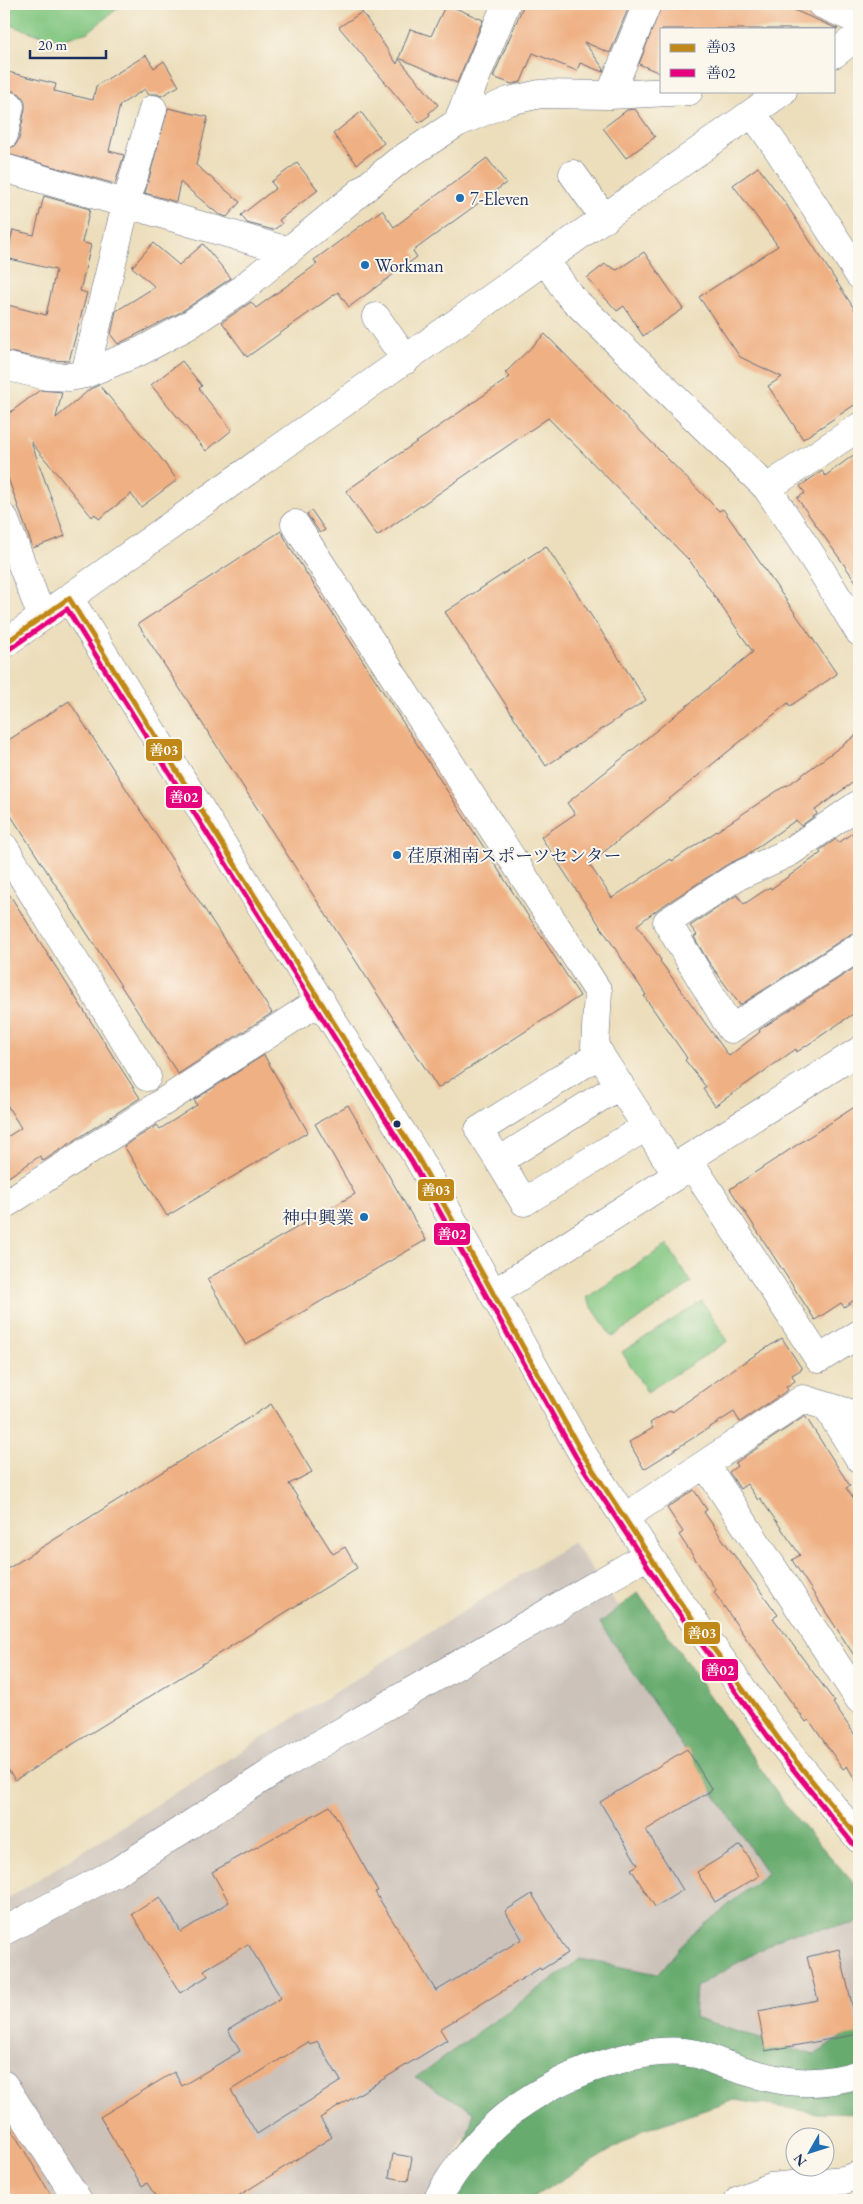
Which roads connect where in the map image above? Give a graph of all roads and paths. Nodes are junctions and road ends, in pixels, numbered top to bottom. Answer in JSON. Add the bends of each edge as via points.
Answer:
{"nodes":[{"id":1,"x":506,"y":4,"type":"edge"},
{"id":2,"x":648,"y":4,"type":"edge"},
{"id":3,"x":821,"y":4,"type":"edge"},
{"id":4,"x":859,"y":22,"type":"edge"},
{"id":5,"x":669,"y":92,"type":"edge"},
{"id":6,"x":782,"y":92,"type":"edge"},
{"id":7,"x":610,"y":95,"type":"junction"},
{"id":8,"x":10,"y":106,"type":"dead end"},
{"id":9,"x":153,"y":109,"type":"dead end"},
{"id":10,"x":753,"y":114,"type":"junction"},
{"id":11,"x":457,"y":123,"type":"junction"},
{"id":12,"x":4,"y":135,"type":"edge"},
{"id":13,"x":4,"y":168,"type":"edge"},
{"id":14,"x":573,"y":174,"type":"dead end"},
{"id":15,"x":126,"y":204,"type":"junction"},
{"id":16,"x":605,"y":219,"type":"junction"},
{"id":17,"x":288,"y":251,"type":"junction"},
{"id":18,"x":546,"y":261,"type":"junction"},
{"id":19,"x":859,"y":275,"type":"edge"},
{"id":20,"x":376,"y":317,"type":"dead end"},
{"id":21,"x":406,"y":360,"type":"junction"},
{"id":22,"x":4,"y":366,"type":"edge"},
{"id":23,"x":85,"y":374,"type":"junction"},
{"id":24,"x":859,"y":426,"type":"edge"},
{"id":25,"x":767,"y":488,"type":"junction"},
{"id":26,"x":4,"y":518,"type":"edge"},
{"id":27,"x":295,"y":524,"type":"dead end"},
{"id":28,"x":69,"y":598,"type":"junction"},
{"id":29,"x":42,"y":617,"type":"junction"},
{"id":30,"x":859,"y":632,"type":"edge"},
{"id":31,"x":4,"y":644,"type":"edge"},
{"id":32,"x":859,"y":804,"type":"edge"},
{"id":33,"x":4,"y":847,"type":"edge"},
{"id":34,"x":859,"y":947,"type":"edge"},
{"id":35,"x":321,"y":1000,"type":"junction"},
{"id":36,"x":859,"y":1050,"type":"edge"},
{"id":37,"x":600,"y":1054,"type":"junction"},
{"id":38,"x":147,"y":1077,"type":"dead end"},
{"id":39,"x":620,"y":1085,"type":"junction"},
{"id":40,"x":646,"y":1126,"type":"junction"},
{"id":41,"x":499,"y":1162,"type":"junction"},
{"id":42,"x":681,"y":1164,"type":"junction"},
{"id":43,"x":4,"y":1205,"type":"edge"},
{"id":44,"x":494,"y":1293,"type":"junction"},
{"id":45,"x":859,"y":1334,"type":"edge"},
{"id":46,"x":826,"y":1406,"type":"junction"},
{"id":47,"x":859,"y":1413,"type":"edge"},
{"id":48,"x":859,"y":1458,"type":"edge"},
{"id":49,"x":705,"y":1464,"type":"junction"},
{"id":50,"x":625,"y":1517,"type":"junction"},
{"id":51,"x":648,"y":1556,"type":"junction"},
{"id":52,"x":859,"y":1699,"type":"edge"},
{"id":53,"x":859,"y":1839,"type":"edge"},
{"id":54,"x":4,"y":1931,"type":"edge"},
{"id":55,"x":859,"y":2074,"type":"edge"},
{"id":56,"x":4,"y":2085,"type":"edge"},
{"id":57,"x":859,"y":2175,"type":"edge"},
{"id":58,"x":78,"y":2200,"type":"edge"},
{"id":59,"x":437,"y":2200,"type":"edge"},
{"id":60,"x":739,"y":2200,"type":"edge"}],
"edges":[{"from":1,"to":11,"type":"street"},
{"from":2,"to":7,"type":"street"},
{"from":3,"to":4,"type":"street"},
{"from":5,"to":7,"type":"street"},
{"from":6,"to":10,"type":"street"},
{"from":7,"to":11,"type":"street","via":[[540,94],[509,101]]},
{"from":8,"to":12,"type":"street"},
{"from":9,"to":15,"type":"street"},
{"from":10,"to":16,"type":"street"},
{"from":10,"to":19,"type":"street"},
{"from":11,"to":17,"type":"street","via":[[397,162]]},
{"from":13,"to":15,"type":"street"},
{"from":14,"to":16,"type":"street"},
{"from":15,"to":17,"type":"street"},
{"from":15,"to":23,"type":"street"},
{"from":16,"to":18,"type":"street"},
{"from":17,"to":23,"type":"street","via":[[238,292],[189,325],[139,352]]},
{"from":18,"to":21,"type":"street"},
{"from":18,"to":25,"type":"street","via":[[570,296]]},
{"from":20,"to":21,"type":"street"},
{"from":21,"to":28,"type":"street"},
{"from":22,"to":23,"type":"street","via":[[47,376]]},
{"from":24,"to":25,"type":"street"},
{"from":25,"to":30,"type":"street"},
{"from":26,"to":29,"type":"street"},
{"from":27,"to":37,"type":"street","via":[[598,991],[595,1047]]},
{"from":28,"to":29,"type":"street"},
{"from":28,"to":35,"type":"street"},
{"from":29,"to":31,"type":"street"},
{"from":32,"to":34,"type":"street","via":[[790,852],[736,877],[667,922],[731,1028]]},
{"from":33,"to":38,"type":"street"},
{"from":35,"to":43,"type":"street"},
{"from":35,"to":44,"type":"street","via":[[418,1158]]},
{"from":36,"to":42,"type":"street"},
{"from":37,"to":39,"type":"street"},
{"from":37,"to":41,"type":"street","via":[[479,1130]]},
{"from":39,"to":40,"type":"street"},
{"from":39,"to":41,"type":"street"},
{"from":40,"to":41,"type":"street","via":[[524,1202]]},
{"from":40,"to":42,"type":"street"},
{"from":42,"to":44,"type":"street","via":[[678,1175]]},
{"from":42,"to":45,"type":"street","via":[[819,1360]]},
{"from":44,"to":50,"type":"street","via":[[582,1453]]},
{"from":46,"to":47,"type":"street","via":[[856,1415]]},
{"from":46,"to":48,"type":"street"},
{"from":46,"to":49,"type":"street","via":[[802,1399]]},
{"from":49,"to":50,"type":"street"},
{"from":49,"to":52,"type":"street"},
{"from":50,"to":51,"type":"street"},
{"from":51,"to":53,"type":"street","via":[[783,1745]]},
{"from":51,"to":54,"type":"street","via":[[280,1767],[116,1872]]},
{"from":55,"to":59,"type":"street","via":[[818,2084],[785,2082],[698,2054],[674,2051],[647,2052],[616,2060],[561,2082],[517,2108],[482,2139],[448,2180]]},
{"from":56,"to":58,"type":"street"},
{"from":57,"to":60,"type":"street","via":[[844,2180],[772,2187]]}]}
